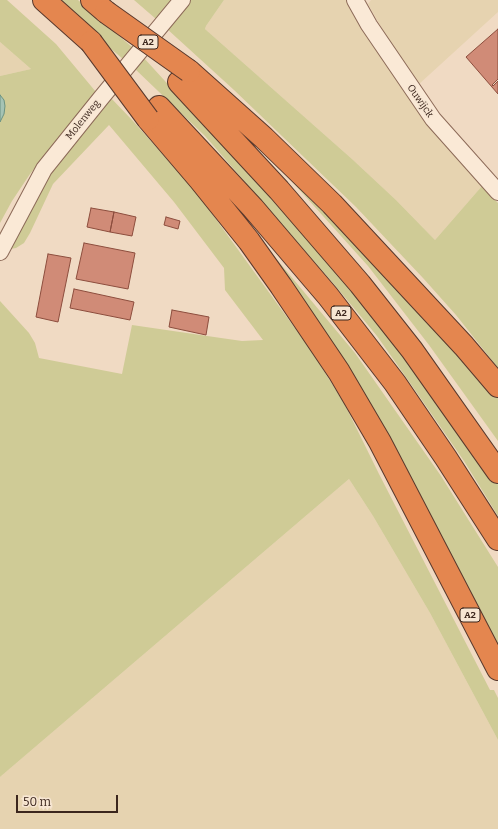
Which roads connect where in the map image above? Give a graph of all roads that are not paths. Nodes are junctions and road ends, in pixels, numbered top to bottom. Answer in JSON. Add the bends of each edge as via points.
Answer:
{"nodes":[{"id":1,"x":44,"y":0,"type":"edge"},
{"id":2,"x":182,"y":0,"type":"edge"},
{"id":3,"x":355,"y":0,"type":"edge"},
{"id":4,"x":99,"y":6,"type":"edge"},
{"id":5,"x":184,"y":77,"type":"junction"},
{"id":6,"x":153,"y":113,"type":"junction"},
{"id":7,"x":498,"y":192,"type":"edge"},
{"id":8,"x":0,"y":252,"type":"edge"},
{"id":9,"x":498,"y":386,"type":"edge"},
{"id":10,"x":498,"y":472,"type":"edge"},
{"id":11,"x":498,"y":539,"type":"edge"},
{"id":12,"x":498,"y":669,"type":"edge"}],
"edges":[{"from":1,"to":6,"type":"highway","number":"A2","bridge":true,"via":[[89,40]]},
{"from":2,"to":8,"type":"street","name":"Molenweg","via":[[44,169]]},
{"from":3,"to":7,"type":"street","name":"Ouwijck","via":[[433,119]]},
{"from":4,"to":5,"type":"highway","number":"A2","bridge":true},
{"from":5,"to":9,"type":"highway","number":"A2","via":[[264,138],[332,204],[454,334]]},
{"from":5,"to":10,"type":"highway","number":"A2","via":[[360,284],[412,350]]},
{"from":6,"to":11,"type":"highway","number":"A2","via":[[253,208],[328,296],[395,383]]},
{"from":6,"to":12,"type":"highway","number":"A2","via":[[200,180],[249,241],[338,372],[380,442]]}]}
